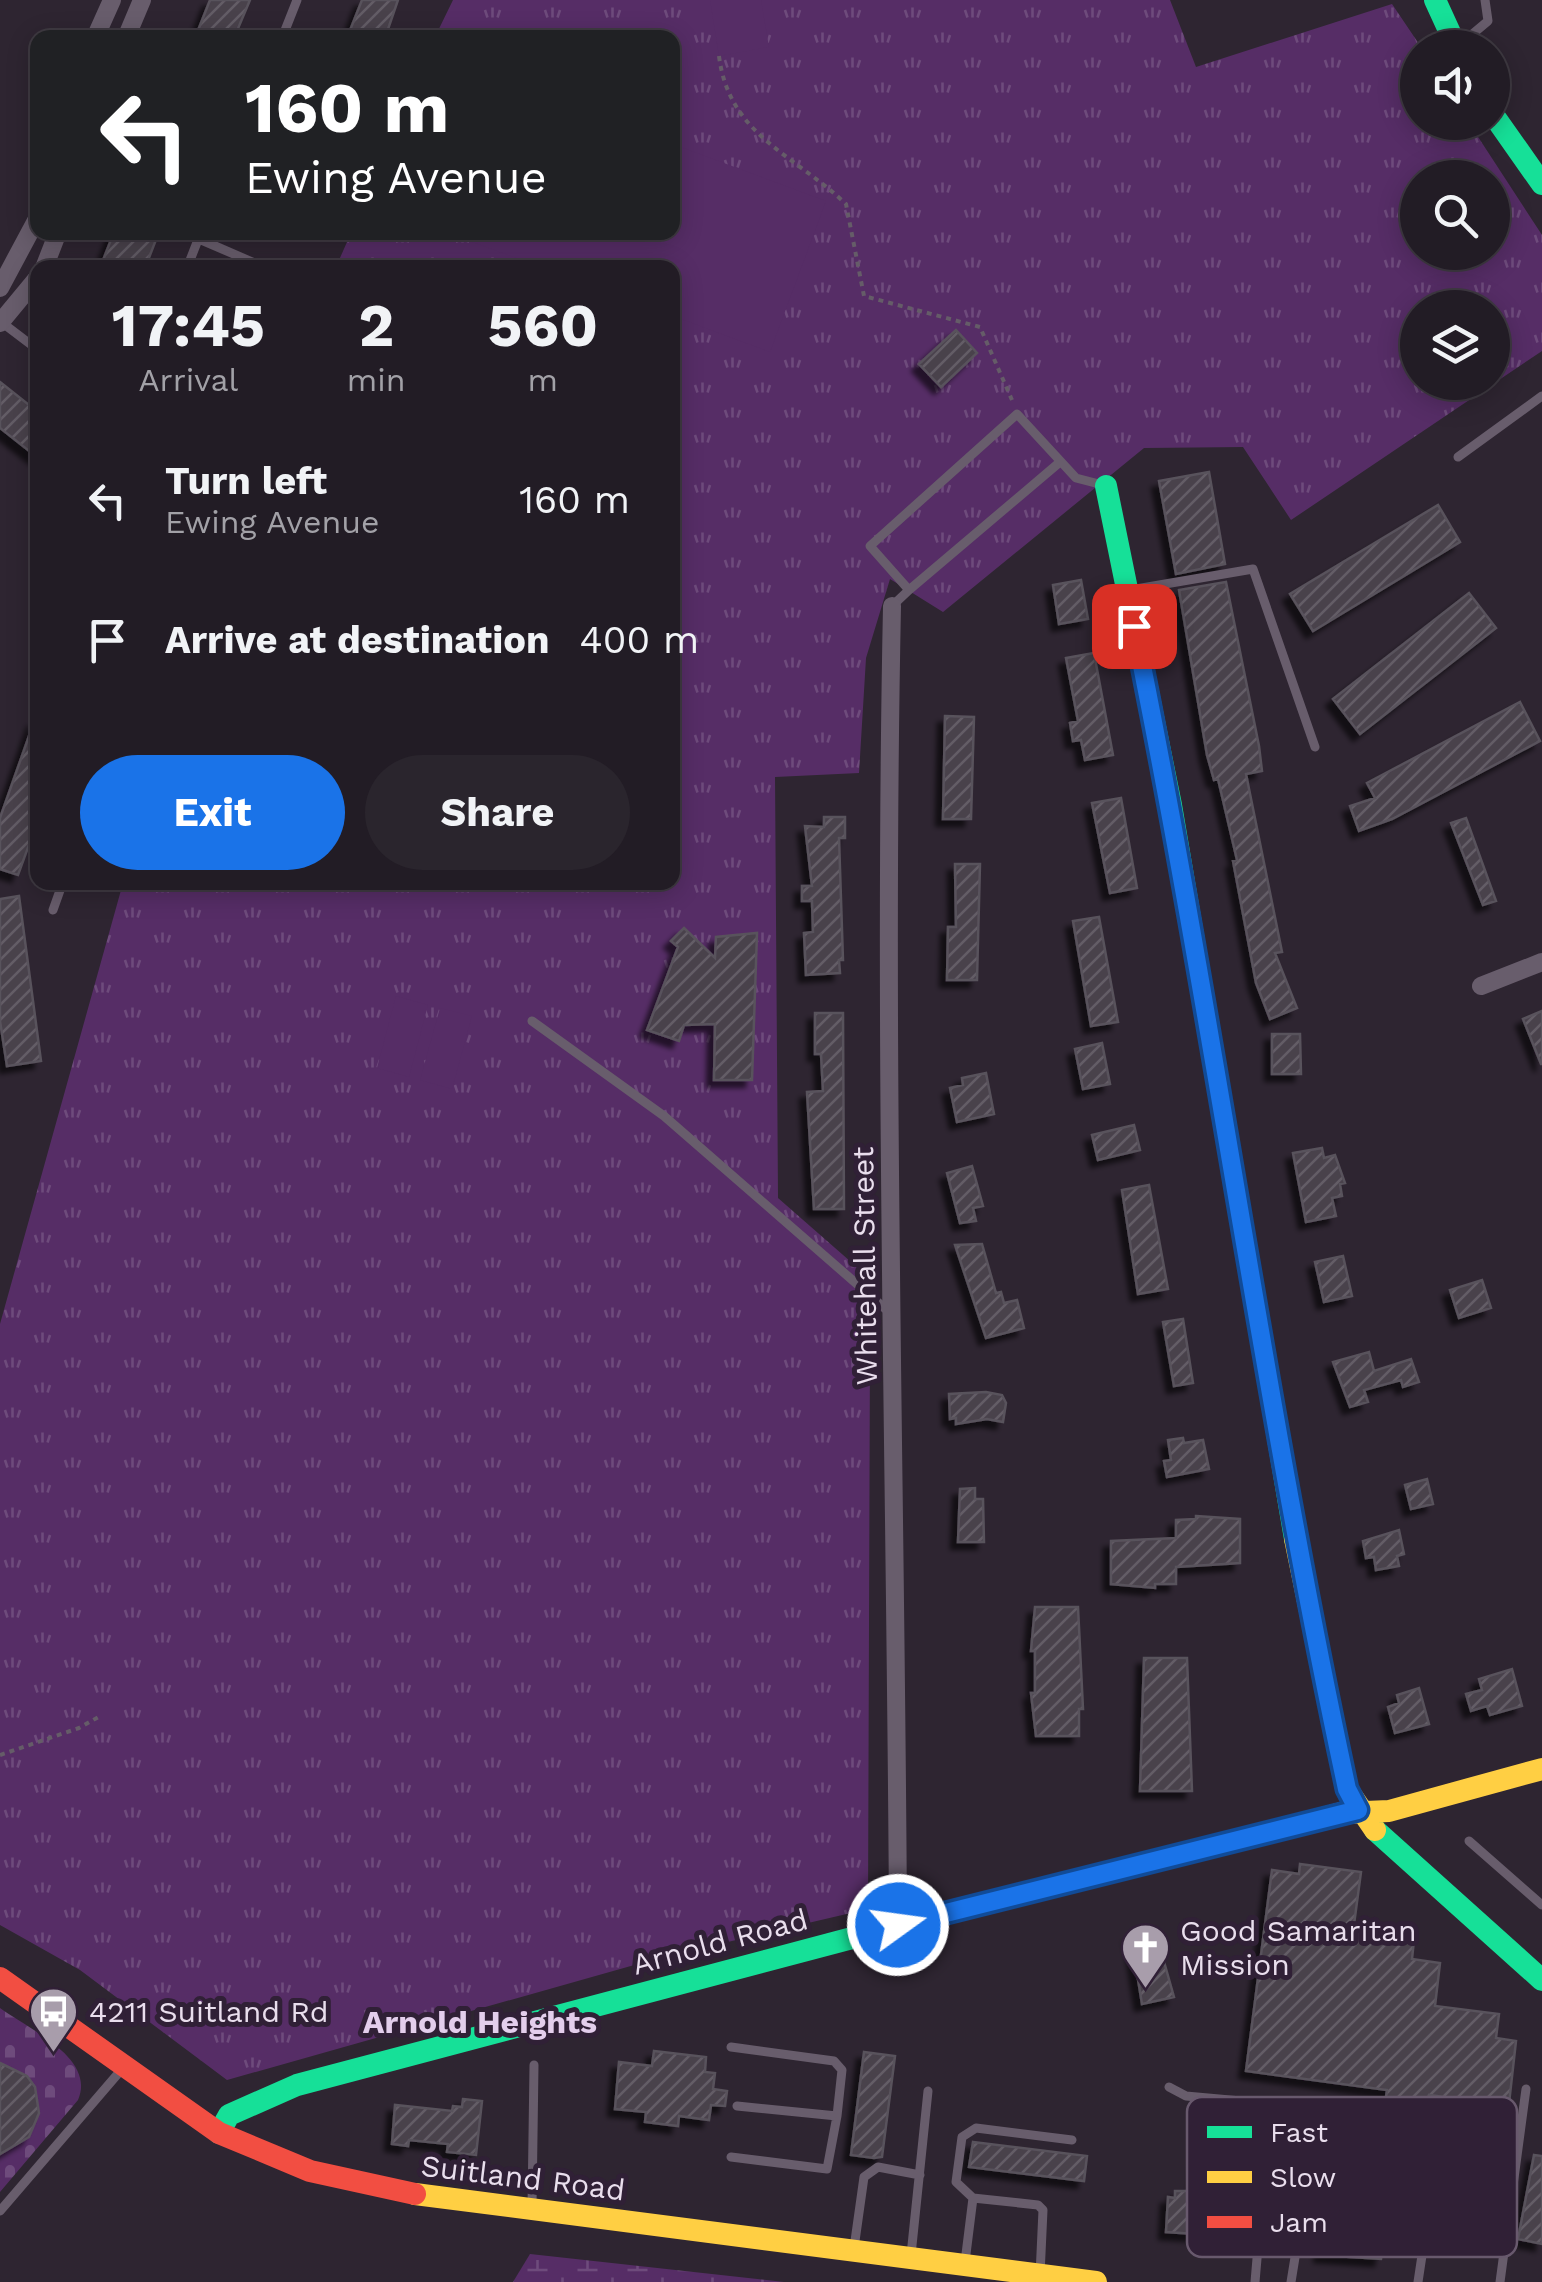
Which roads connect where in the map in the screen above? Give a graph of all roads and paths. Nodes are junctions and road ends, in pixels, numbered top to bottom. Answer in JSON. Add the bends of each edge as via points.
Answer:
{"nodes":[{"id":1,"x":112,"y":0,"type":"edge"},
{"id":2,"x":142,"y":0,"type":"edge"},
{"id":3,"x":297,"y":0,"type":"edge"},
{"id":4,"x":1435,"y":0,"type":"edge"},
{"id":5,"x":1485,"y":0,"type":"edge"},
{"id":6,"x":99,"y":30,"type":"edge"},
{"id":7,"x":129,"y":30,"type":"edge"},
{"id":8,"x":285,"y":30,"type":"edge"},
{"id":9,"x":1449,"y":30,"type":"edge"},
{"id":10,"x":1477,"y":30,"type":"edge"},
{"id":11,"x":719,"y":56,"type":"dead end"},
{"id":12,"x":1510,"y":139,"type":"edge"},
{"id":13,"x":1542,"y":184,"type":"edge"},
{"id":14,"x":30,"y":232,"type":"edge"},
{"id":15,"x":208,"y":240,"type":"edge"},
{"id":16,"x":250,"y":260,"type":"edge"},
{"id":17,"x":30,"y":286,"type":"edge"},
{"id":18,"x":0,"y":288,"type":"edge"},
{"id":19,"x":0,"y":322,"type":"edge"},
{"id":20,"x":30,"y":344,"type":"edge"},
{"id":21,"x":1542,"y":396,"type":"edge"},
{"id":22,"x":1017,"y":414,"type":"junction"},
{"id":23,"x":1458,"y":457,"type":"dead end"},
{"id":24,"x":1060,"y":462,"type":"junction"},
{"id":25,"x":1106,"y":486,"type":"joint"},
{"id":26,"x":908,"y":590,"type":"junction"},
{"id":27,"x":1127,"y":590,"type":"junction"},
{"id":28,"x":892,"y":606,"type":"joint"},
{"id":29,"x":1315,"y":748,"type":"dead end"},
{"id":30,"x":60,"y":890,"type":"edge"},
{"id":31,"x":53,"y":910,"type":"dead end"},
{"id":32,"x":1542,"y":962,"type":"edge"},
{"id":33,"x":1480,"y":986,"type":"dead end"},
{"id":34,"x":532,"y":1021,"type":"dead end"},
{"id":35,"x":895,"y":1318,"type":"junction"},
{"id":36,"x":102,"y":1715,"type":"dead end"},
{"id":37,"x":0,"y":1756,"type":"edge"},
{"id":38,"x":1542,"y":1768,"type":"edge"},
{"id":39,"x":1358,"y":1810,"type":"junction"},
{"id":40,"x":1469,"y":1842,"type":"dead end"},
{"id":41,"x":1542,"y":1904,"type":"edge"},
{"id":42,"x":898,"y":1925,"type":"junction"},
{"id":43,"x":1541,"y":1976,"type":"edge"},
{"id":44,"x":0,"y":1978,"type":"edge"},
{"id":45,"x":731,"y":2047,"type":"dead end"},
{"id":46,"x":534,"y":2065,"type":"dead end"},
{"id":47,"x":123,"y":2069,"type":"junction"},
{"id":48,"x":1169,"y":2087,"type":"dead end"},
{"id":49,"x":1526,"y":2089,"type":"dead end"},
{"id":50,"x":928,"y":2091,"type":"dead end"},
{"id":51,"x":1199,"y":2097,"type":"edge"},
{"id":52,"x":737,"y":2106,"type":"dead end"},
{"id":53,"x":836,"y":2116,"type":"junction"},
{"id":54,"x":219,"y":2133,"type":"junction"},
{"id":55,"x":1072,"y":2140,"type":"dead end"},
{"id":56,"x":1517,"y":2156,"type":"edge"},
{"id":57,"x":731,"y":2158,"type":"dead end"},
{"id":58,"x":920,"y":2175,"type":"junction"},
{"id":59,"x":974,"y":2198,"type":"junction"},
{"id":60,"x":532,"y":2208,"type":"junction"},
{"id":61,"x":0,"y":2211,"type":"edge"},
{"id":62,"x":853,"y":2251,"type":"junction"},
{"id":63,"x":1256,"y":2257,"type":"edge"},
{"id":64,"x":1294,"y":2257,"type":"edge"},
{"id":65,"x":1422,"y":2257,"type":"edge"},
{"id":66,"x":1503,"y":2257,"type":"edge"},
{"id":67,"x":911,"y":2258,"type":"junction"},
{"id":68,"x":965,"y":2265,"type":"junction"},
{"id":69,"x":1040,"y":2275,"type":"junction"},
{"id":70,"x":1096,"y":2282,"type":"edge"},
{"id":71,"x":1254,"y":2282,"type":"edge"},
{"id":72,"x":1290,"y":2282,"type":"edge"},
{"id":73,"x":1418,"y":2282,"type":"edge"},
{"id":74,"x":1500,"y":2282,"type":"edge"}],
"edges":[{"from":1,"to":6,"type":"street"},
{"from":2,"to":7,"type":"street"},
{"from":3,"to":8,"type":"lane"},
{"from":4,"to":9,"type":"street"},
{"from":5,"to":10,"type":"lane","via":[[1488,20]]},
{"from":11,"to":22,"type":"path","via":[[722,83],[739,118],[846,204],[864,296],[980,327]]},
{"from":12,"to":13,"type":"street"},
{"from":14,"to":18,"type":"street"},
{"from":15,"to":16,"type":"lane"},
{"from":17,"to":19,"type":"street"},
{"from":19,"to":20,"type":"lane"},
{"from":21,"to":23,"type":"lane"},
{"from":22,"to":24,"type":"lane"},
{"from":22,"to":26,"type":"lane","via":[[870,546]]},
{"from":24,"to":25,"type":"lane","via":[[1076,478]]},
{"from":24,"to":26,"type":"lane"},
{"from":25,"to":27,"type":"street"},
{"from":26,"to":28,"type":"lane"},
{"from":27,"to":29,"type":"lane","via":[[1252,570]]},
{"from":27,"to":39,"type":"street","via":[[1213,1040],[1308,1610],[1347,1789]]},
{"from":28,"to":35,"type":"street","name":"Whitehall Street","via":[[886,1012]]},
{"from":30,"to":31,"type":"lane"},
{"from":32,"to":33,"type":"street"},
{"from":34,"to":35,"type":"lane","via":[[664,1116]]},
{"from":35,"to":42,"type":"street","name":"Whitehall Street"},
{"from":36,"to":37,"type":"path"},
{"from":38,"to":39,"type":"street","name":"Arnold Road","via":[[1389,1811]]},
{"from":39,"to":42,"type":"street","name":"Arnold Road"},
{"from":39,"to":43,"type":"street"},
{"from":40,"to":41,"type":"lane"},
{"from":42,"to":54,"type":"street","name":"Arnold Road","via":[[297,2086],[230,2115]]},
{"from":44,"to":47,"type":"street","name":"Suitland Road"},
{"from":45,"to":53,"type":"lane","via":[[834,2061],[842,2070]]},
{"from":46,"to":60,"type":"lane"},
{"from":47,"to":54,"type":"street","name":"Suitland Road"},
{"from":47,"to":61,"type":"lane"},
{"from":48,"to":51,"type":"lane"},
{"from":49,"to":56,"type":"lane"},
{"from":50,"to":58,"type":"lane"},
{"from":52,"to":53,"type":"lane"},
{"from":53,"to":57,"type":"lane","via":[[827,2170]]},
{"from":54,"to":60,"type":"street","name":"Suitland Road","via":[[287,2166],[341,2181]]},
{"from":55,"to":59,"type":"lane","via":[[970,2131],[962,2137],[956,2182]]},
{"from":58,"to":62,"type":"lane","via":[[878,2167],[864,2177]]},
{"from":58,"to":67,"type":"lane"},
{"from":59,"to":68,"type":"lane"},
{"from":59,"to":69,"type":"lane","via":[[1043,2210]]},
{"from":60,"to":62,"type":"street","name":"Suitland Road"},
{"from":62,"to":67,"type":"street","name":"Suitland Road"},
{"from":63,"to":71,"type":"lane"},
{"from":64,"to":72,"type":"lane"},
{"from":65,"to":73,"type":"lane"},
{"from":66,"to":74,"type":"lane"},
{"from":67,"to":68,"type":"street","name":"Suitland Road"},
{"from":68,"to":69,"type":"street","name":"Suitland Road"},
{"from":69,"to":70,"type":"street","name":"Suitland Road"}]}
